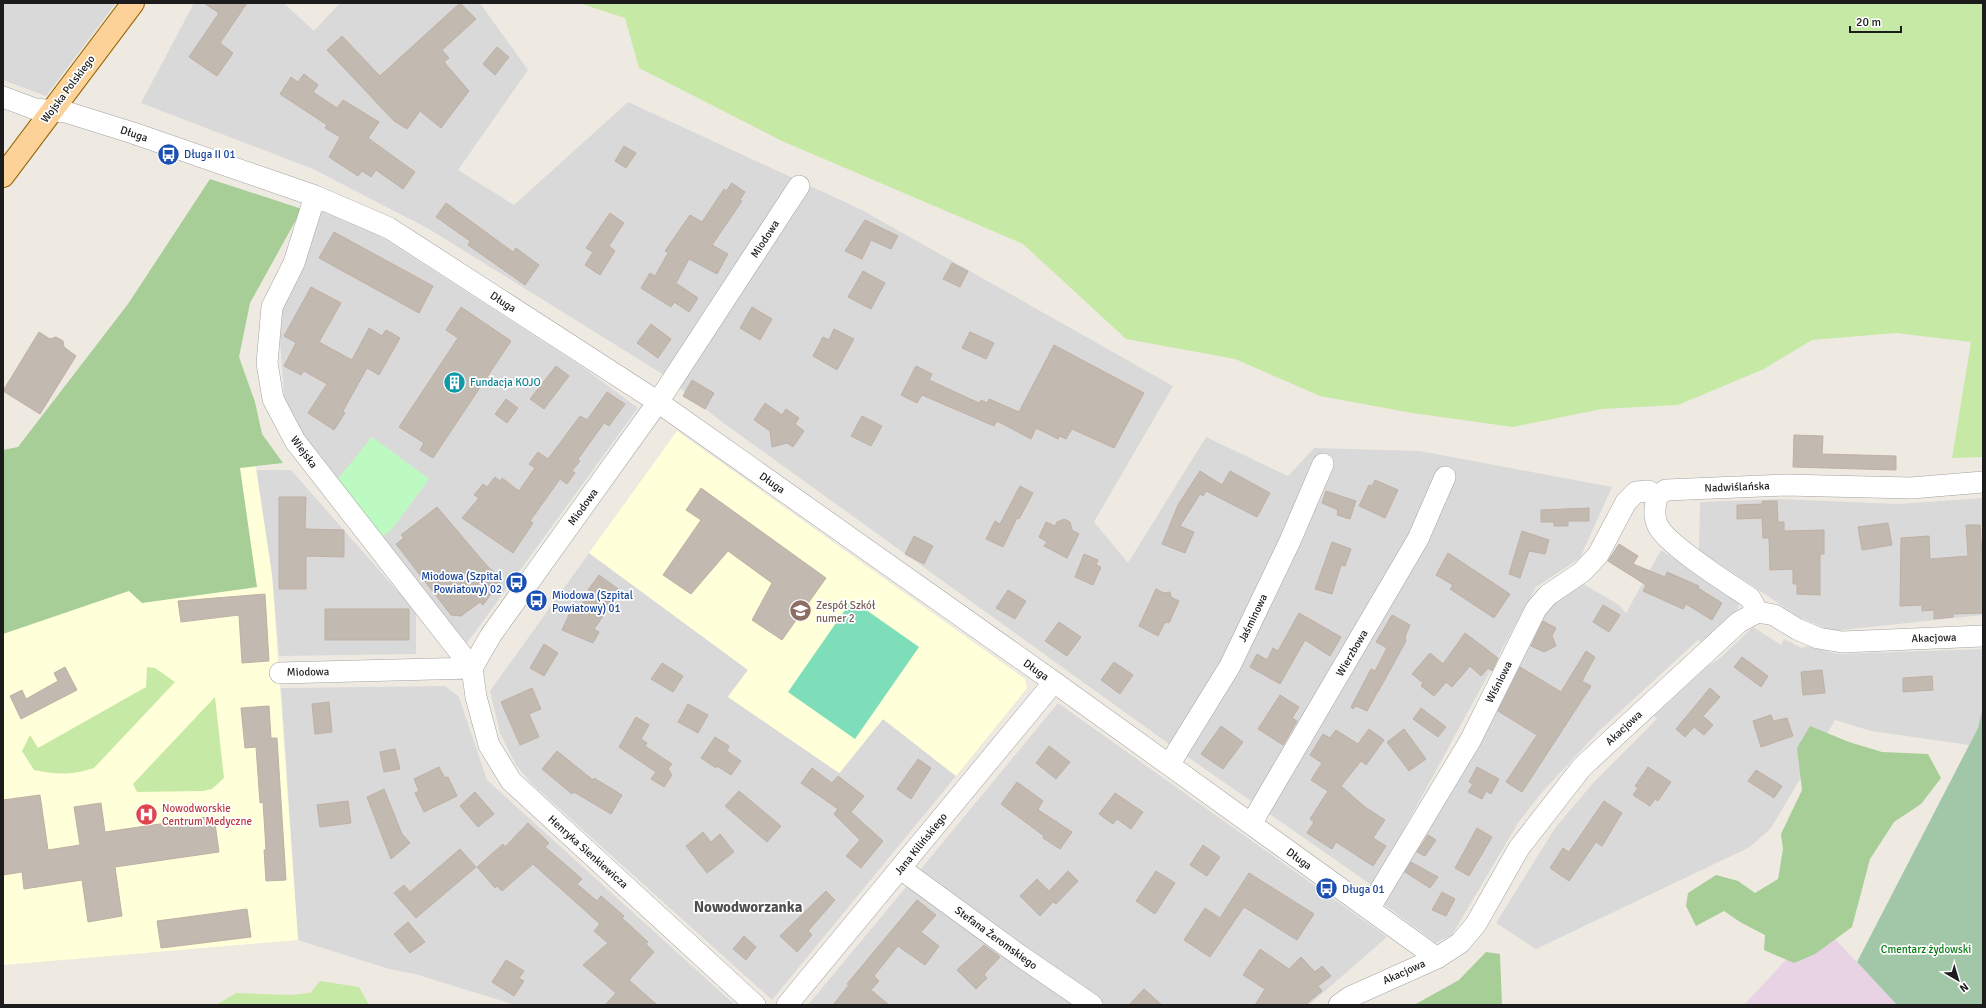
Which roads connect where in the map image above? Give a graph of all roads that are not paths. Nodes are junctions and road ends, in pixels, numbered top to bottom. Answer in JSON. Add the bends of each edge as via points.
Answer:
{"nodes":[{"id":1,"x":133,"y":3,"type":"edge"},
{"id":2,"x":3,"y":97,"type":"edge"},
{"id":3,"x":52,"y":110,"type":"junction"},
{"id":4,"x":3,"y":176,"type":"edge"},
{"id":5,"x":799,"y":186,"type":"dead end"},
{"id":6,"x":315,"y":196,"type":"junction"},
{"id":7,"x":658,"y":402,"type":"junction"},
{"id":8,"x":1323,"y":464,"type":"dead end"},
{"id":9,"x":1445,"y":477,"type":"dead end"},
{"id":10,"x":1983,"y":482,"type":"edge"},
{"id":11,"x":1657,"y":496,"type":"junction"},
{"id":12,"x":1758,"y":612,"type":"junction"},
{"id":13,"x":1983,"y":636,"type":"edge"},
{"id":14,"x":472,"y":668,"type":"junction"},
{"id":15,"x":280,"y":673,"type":"dead end"},
{"id":16,"x":1054,"y":682,"type":"junction"},
{"id":17,"x":1169,"y":765,"type":"junction"},
{"id":18,"x":1251,"y":824,"type":"junction"},
{"id":19,"x":901,"y":869,"type":"junction"},
{"id":20,"x":1370,"y":909,"type":"junction"},
{"id":21,"x":1437,"y":958,"type":"junction"},
{"id":22,"x":755,"y":1005,"type":"edge"},
{"id":23,"x":787,"y":1005,"type":"edge"},
{"id":24,"x":1092,"y":1005,"type":"edge"},
{"id":25,"x":1339,"y":1005,"type":"edge"}],
"edges":[{"from":1,"to":3,"type":"main road","name":"Wojska Polskiego"},
{"from":2,"to":3,"type":"street","name":"Długa","via":[[35,109]]},
{"from":3,"to":4,"type":"main road","name":"Wojska Polskiego"},
{"from":3,"to":6,"type":"street","name":"Długa","via":[[90,119]]},
{"from":5,"to":7,"type":"street","name":"Miodowa"},
{"from":6,"to":7,"type":"street","name":"Długa","via":[[389,228]]},
{"from":6,"to":14,"type":"street","name":"Wiejska","via":[[294,263],[272,306],[267,363],[273,399],[295,441]]},
{"from":7,"to":14,"type":"street","name":"Miodowa","via":[[491,635]]},
{"from":7,"to":16,"type":"street","name":"Długa"},
{"from":8,"to":17,"type":"street","name":"Jaśminowa","via":[[1290,541],[1230,666]]},
{"from":9,"to":18,"type":"street","name":"Wierzbowa","via":[[1418,539]]},
{"from":10,"to":11,"type":"street","name":"Nadwiślańska","via":[[1911,488],[1785,485],[1666,490]]},
{"from":11,"to":12,"type":"street","via":[[1654,512],[1658,527],[1670,541],[1750,598]]},
{"from":11,"to":20,"type":"street","name":"Wiśniowa","via":[[1648,490],[1636,492],[1626,502],[1598,555],[1582,572],[1548,594],[1536,609],[1470,741]]},
{"from":12,"to":13,"type":"street","name":"Akacjowa","via":[[1774,615],[1818,638],[1842,642]]},
{"from":12,"to":21,"type":"street","name":"Akacjowa","via":[[1740,622],[1582,767],[1519,848],[1476,924],[1460,943]]},
{"from":14,"to":15,"type":"street","name":"Miodowa"},
{"from":14,"to":22,"type":"street","name":"Henryka Sienkiewicza","via":[[476,697],[489,745],[510,781]]},
{"from":16,"to":17,"type":"street","name":"Długa"},
{"from":16,"to":19,"type":"street","name":"Jana Kilińskiego"},
{"from":17,"to":18,"type":"street","name":"Długa"},
{"from":18,"to":20,"type":"street","name":"Długa"},
{"from":19,"to":23,"type":"street","name":"Jana Kilińskiego"},
{"from":19,"to":24,"type":"street","name":"Stefana Żeromskiego","via":[[1018,955]]},
{"from":20,"to":21,"type":"street","name":"Długa"},
{"from":21,"to":25,"type":"street","name":"Akacjowa","via":[[1350,997]]}]}
